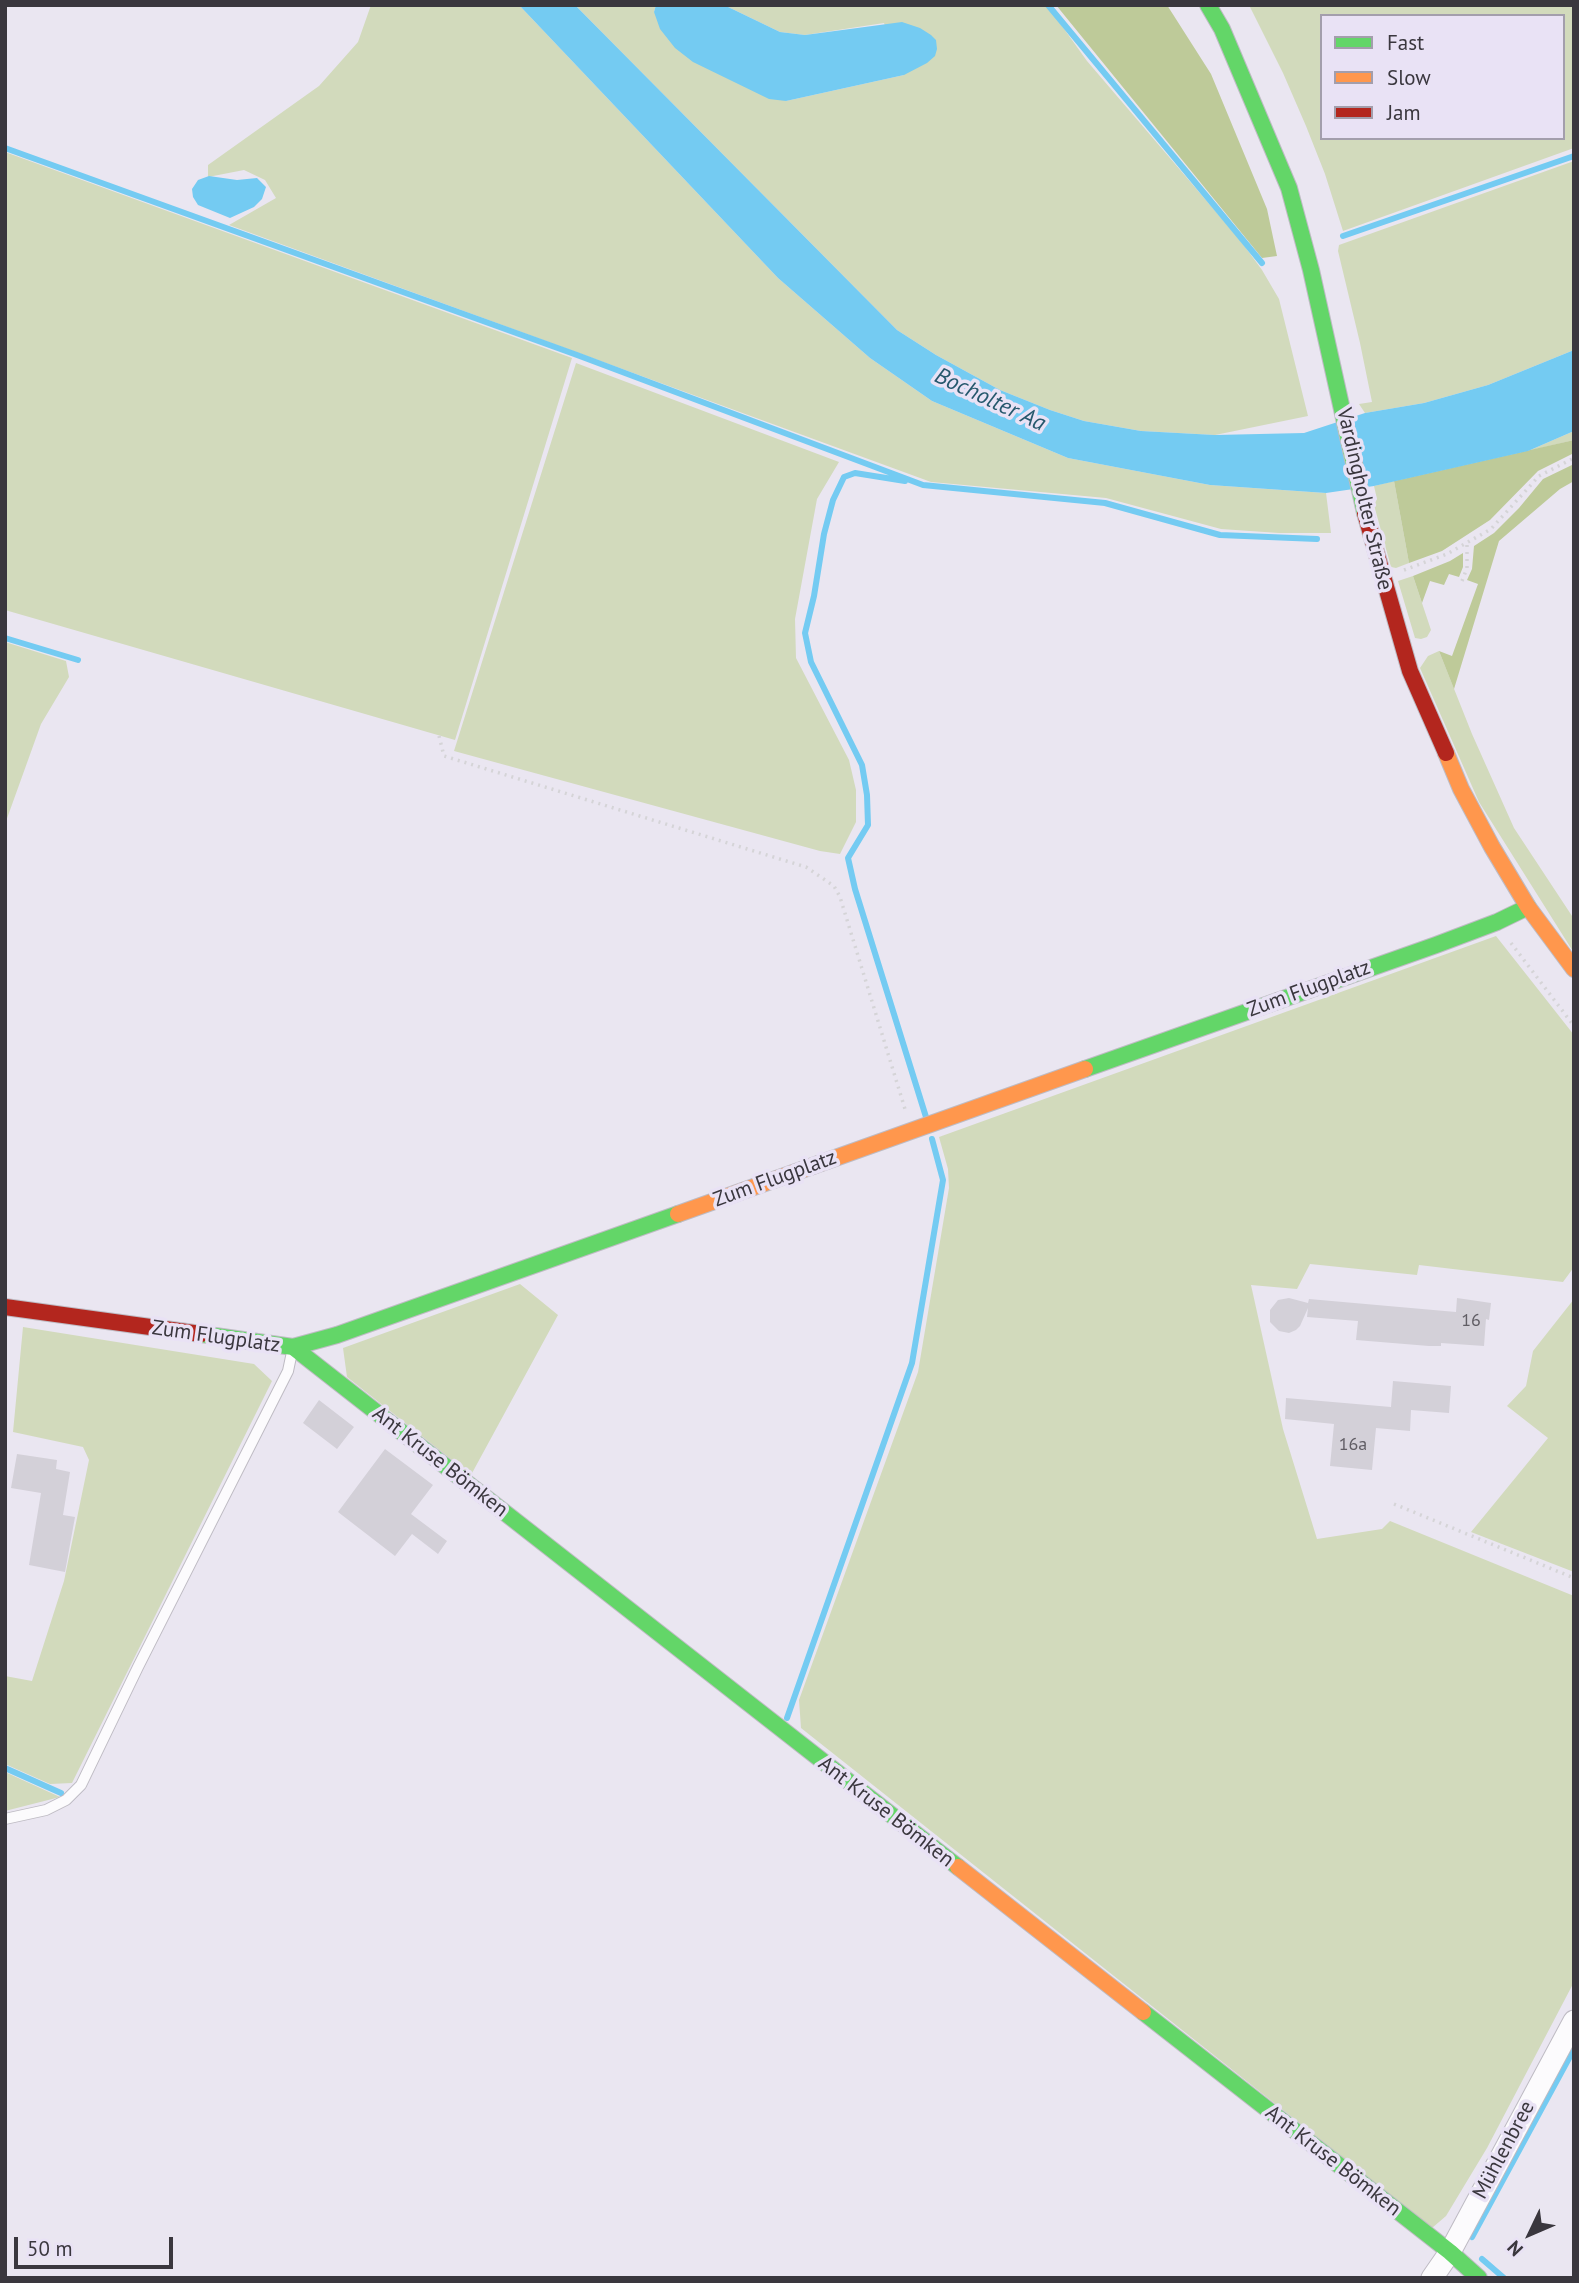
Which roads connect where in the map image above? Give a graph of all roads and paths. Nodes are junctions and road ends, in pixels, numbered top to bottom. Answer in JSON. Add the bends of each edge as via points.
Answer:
{"nodes":[{"id":1,"x":1208,"y":5,"type":"edge"},
{"id":2,"x":1574,"y":458,"type":"edge"},
{"id":3,"x":1467,"y":543,"type":"junction"},
{"id":4,"x":1382,"y":579,"type":"junction"},
{"id":5,"x":1462,"y":581,"type":"dead end"},
{"id":6,"x":439,"y":736,"type":"dead end"},
{"id":7,"x":1528,"y":907,"type":"junction"},
{"id":8,"x":1574,"y":969,"type":"edge"},
{"id":9,"x":912,"y":1131,"type":"junction"},
{"id":10,"x":5,"y":1307,"type":"edge"},
{"id":11,"x":293,"y":1347,"type":"junction"},
{"id":12,"x":1394,"y":1504,"type":"dead end"},
{"id":13,"x":1574,"y":1578,"type":"edge"},
{"id":14,"x":5,"y":1819,"type":"edge"},
{"id":15,"x":1574,"y":2021,"type":"edge"},
{"id":16,"x":1450,"y":2252,"type":"junction"},
{"id":17,"x":1432,"y":2278,"type":"edge"},
{"id":18,"x":1479,"y":2278,"type":"edge"}],
"edges":[{"from":1,"to":4,"type":"street","name":"Vardingholter Straße","via":[[1289,188]]},
{"from":2,"to":3,"type":"path","via":[[1539,476],[1491,529]]},
{"from":3,"to":4,"type":"path"},
{"from":3,"to":5,"type":"path"},
{"from":4,"to":7,"type":"street","name":"Vardingholter Straße","via":[[1434,731],[1492,848]]},
{"from":6,"to":9,"type":"path","via":[[444,756],[806,867],[834,886]]},
{"from":7,"to":8,"type":"street","name":"Vardingholter Straße"},
{"from":7,"to":9,"type":"street","name":"Zum Flugplatz","via":[[1497,922]]},
{"from":9,"to":11,"type":"street","name":"Zum Flugplatz"},
{"from":10,"to":11,"type":"street","name":"Zum Flugplatz"},
{"from":11,"to":14,"type":"lane","via":[[288,1371],[81,1785],[46,1810]]},
{"from":11,"to":16,"type":"street","name":"Ant Kruse Bömken"},
{"from":12,"to":13,"type":"path"},
{"from":15,"to":16,"type":"street","name":"Mühlenbree"},
{"from":16,"to":17,"type":"street","name":"Mühlenbree"},
{"from":16,"to":18,"type":"street","name":"Ant Kruse Bömken"}]}
